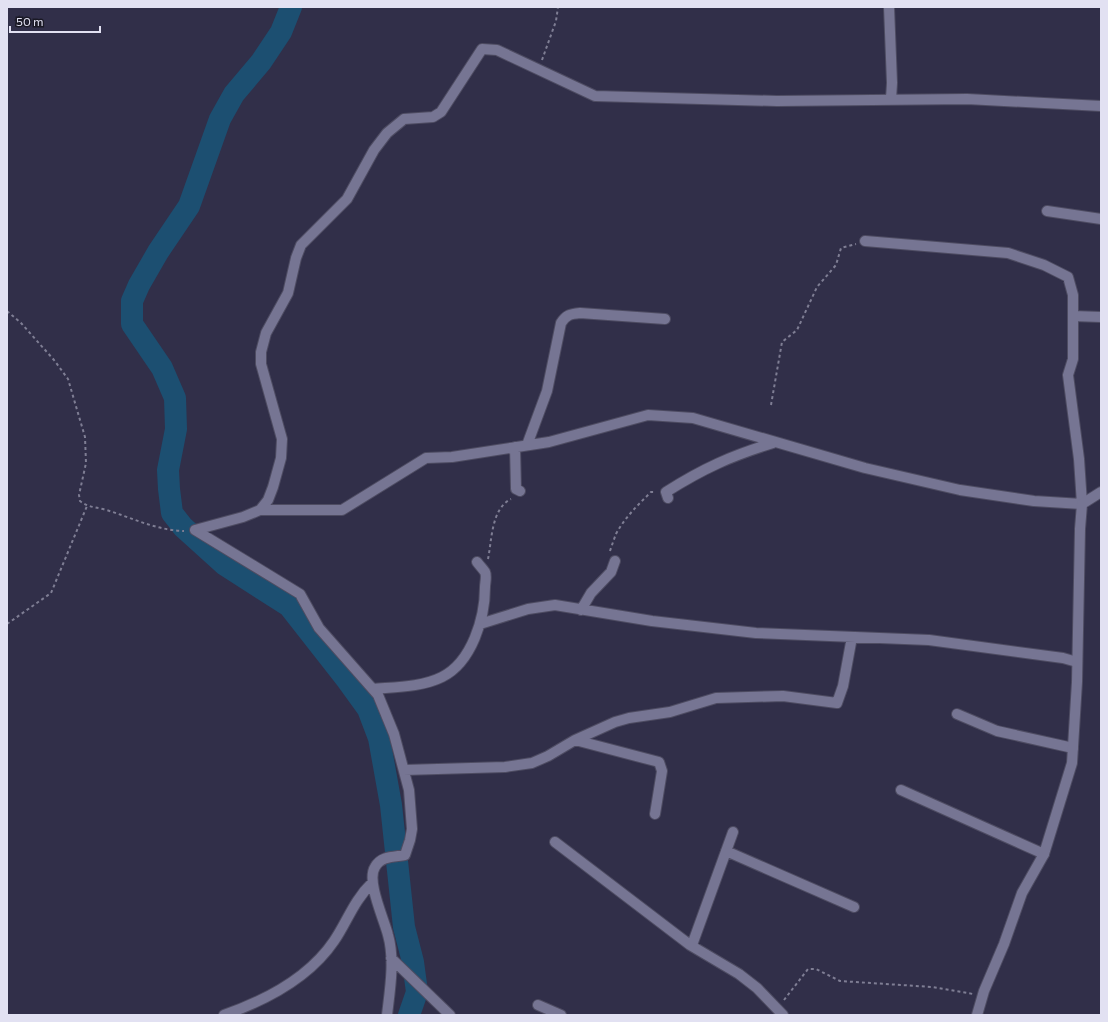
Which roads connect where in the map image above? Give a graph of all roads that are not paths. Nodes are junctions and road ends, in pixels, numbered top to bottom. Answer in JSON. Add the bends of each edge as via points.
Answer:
{"nodes":[{"id":1,"x":889,"y":7,"type":"edge"},
{"id":2,"x":891,"y":99,"type":"junction"},
{"id":3,"x":1101,"y":106,"type":"edge"},
{"id":4,"x":1047,"y":211,"type":"dead end"},
{"id":5,"x":1101,"y":219,"type":"edge"},
{"id":6,"x":865,"y":241,"type":"road end"},
{"id":7,"x":1073,"y":316,"type":"junction"},
{"id":8,"x":1101,"y":317,"type":"edge"},
{"id":9,"x":665,"y":319,"type":"dead end"},
{"id":10,"x":773,"y":443,"type":"junction"},
{"id":11,"x":527,"y":445,"type":"junction"},
{"id":12,"x":515,"y":446,"type":"junction"},
{"id":13,"x":518,"y":490,"type":"road end"},
{"id":14,"x":1101,"y":492,"type":"edge"},
{"id":15,"x":667,"y":495,"type":"road end"},
{"id":16,"x":1082,"y":504,"type":"junction"},
{"id":17,"x":260,"y":510,"type":"junction"},
{"id":18,"x":612,"y":559,"type":"road end"},
{"id":19,"x":477,"y":562,"type":"dead end"},
{"id":20,"x":581,"y":610,"type":"junction"},
{"id":21,"x":480,"y":624,"type":"junction"},
{"id":22,"x":852,"y":637,"type":"junction"},
{"id":23,"x":1077,"y":662,"type":"junction"},
{"id":24,"x":373,"y":689,"type":"junction"},
{"id":25,"x":957,"y":714,"type":"dead end"},
{"id":26,"x":575,"y":740,"type":"junction"},
{"id":27,"x":1073,"y":748,"type":"junction"},
{"id":28,"x":404,"y":770,"type":"junction"},
{"id":29,"x":901,"y":790,"type":"dead end"},
{"id":30,"x":655,"y":814,"type":"dead end"},
{"id":31,"x":733,"y":832,"type":"dead end"},
{"id":32,"x":555,"y":842,"type":"dead end"},
{"id":33,"x":726,"y":851,"type":"junction"},
{"id":34,"x":1044,"y":854,"type":"junction"},
{"id":35,"x":372,"y":883,"type":"junction"},
{"id":36,"x":854,"y":907,"type":"dead end"},
{"id":37,"x":692,"y":945,"type":"junction"},
{"id":38,"x":391,"y":958,"type":"junction"},
{"id":39,"x":538,"y":1005,"type":"dead end"},
{"id":40,"x":780,"y":1012,"type":"edge"},
{"id":41,"x":224,"y":1015,"type":"edge"},
{"id":42,"x":388,"y":1015,"type":"edge"},
{"id":43,"x":450,"y":1015,"type":"edge"},
{"id":44,"x":561,"y":1015,"type":"edge"},
{"id":45,"x":977,"y":1015,"type":"edge"}],
"edges":[{"from":1,"to":2,"type":"street"},
{"from":2,"to":3,"type":"street","via":[[967,98]]},
{"from":2,"to":17,"type":"street","via":[[777,101],[595,96],[497,50],[482,49],[441,112],[433,117],[404,119],[387,133],[374,150],[347,199],[301,245],[288,293],[266,333],[261,352],[261,364],[282,439],[281,458],[273,487],[268,500]]},
{"from":4,"to":5,"type":"street"},
{"from":6,"to":7,"type":"street","via":[[1008,253],[1044,265],[1068,277],[1073,295]]},
{"from":7,"to":8,"type":"street"},
{"from":7,"to":16,"type":"street","via":[[1073,359],[1068,375]]},
{"from":9,"to":11,"type":"street","via":[[580,313],[565,316],[561,323],[547,391]]},
{"from":10,"to":11,"type":"street","via":[[693,418],[648,415],[549,442]]},
{"from":10,"to":15,"type":"street","via":[[726,458],[704,469]]},
{"from":10,"to":16,"type":"street","via":[[960,490],[1034,501]]},
{"from":11,"to":12,"type":"street"},
{"from":12,"to":13,"type":"street"},
{"from":12,"to":17,"type":"street","via":[[452,457],[426,458],[342,510]]},
{"from":14,"to":16,"type":"street"},
{"from":16,"to":23,"type":"street"},
{"from":17,"to":24,"type":"street","via":[[195,530],[300,594],[320,628]]},
{"from":18,"to":20,"type":"street","via":[[611,572],[591,593]]},
{"from":19,"to":21,"type":"street","via":[[485,573],[485,602]]},
{"from":20,"to":21,"type":"street","via":[[546,605]]},
{"from":20,"to":22,"type":"street","via":[[756,633]]},
{"from":21,"to":24,"type":"street","via":[[462,662],[448,674],[427,683]]},
{"from":22,"to":23,"type":"street","via":[[929,640]]},
{"from":22,"to":26,"type":"street","via":[[837,703],[783,696],[716,698],[670,712],[629,718]]},
{"from":23,"to":27,"type":"street"},
{"from":24,"to":28,"type":"street","via":[[381,700]]},
{"from":25,"to":27,"type":"street","via":[[997,731]]},
{"from":26,"to":28,"type":"street","via":[[532,763]]},
{"from":26,"to":30,"type":"street","via":[[659,762],[662,771]]},
{"from":27,"to":34,"type":"street","via":[[1072,763]]},
{"from":28,"to":35,"type":"street","via":[[409,790],[412,828],[410,840],[405,855],[382,858],[374,868]]},
{"from":29,"to":34,"type":"street"},
{"from":31,"to":33,"type":"street"},
{"from":32,"to":37,"type":"street"},
{"from":33,"to":36,"type":"street"},
{"from":33,"to":37,"type":"street"},
{"from":34,"to":45,"type":"street","via":[[1022,893]]},
{"from":35,"to":38,"type":"street","via":[[388,935]]},
{"from":35,"to":41,"type":"street","via":[[356,902],[333,942],[307,969],[274,993]]},
{"from":37,"to":40,"type":"street","via":[[739,974]]},
{"from":38,"to":42,"type":"street"},
{"from":38,"to":43,"type":"street"},
{"from":39,"to":44,"type":"street"}]}
